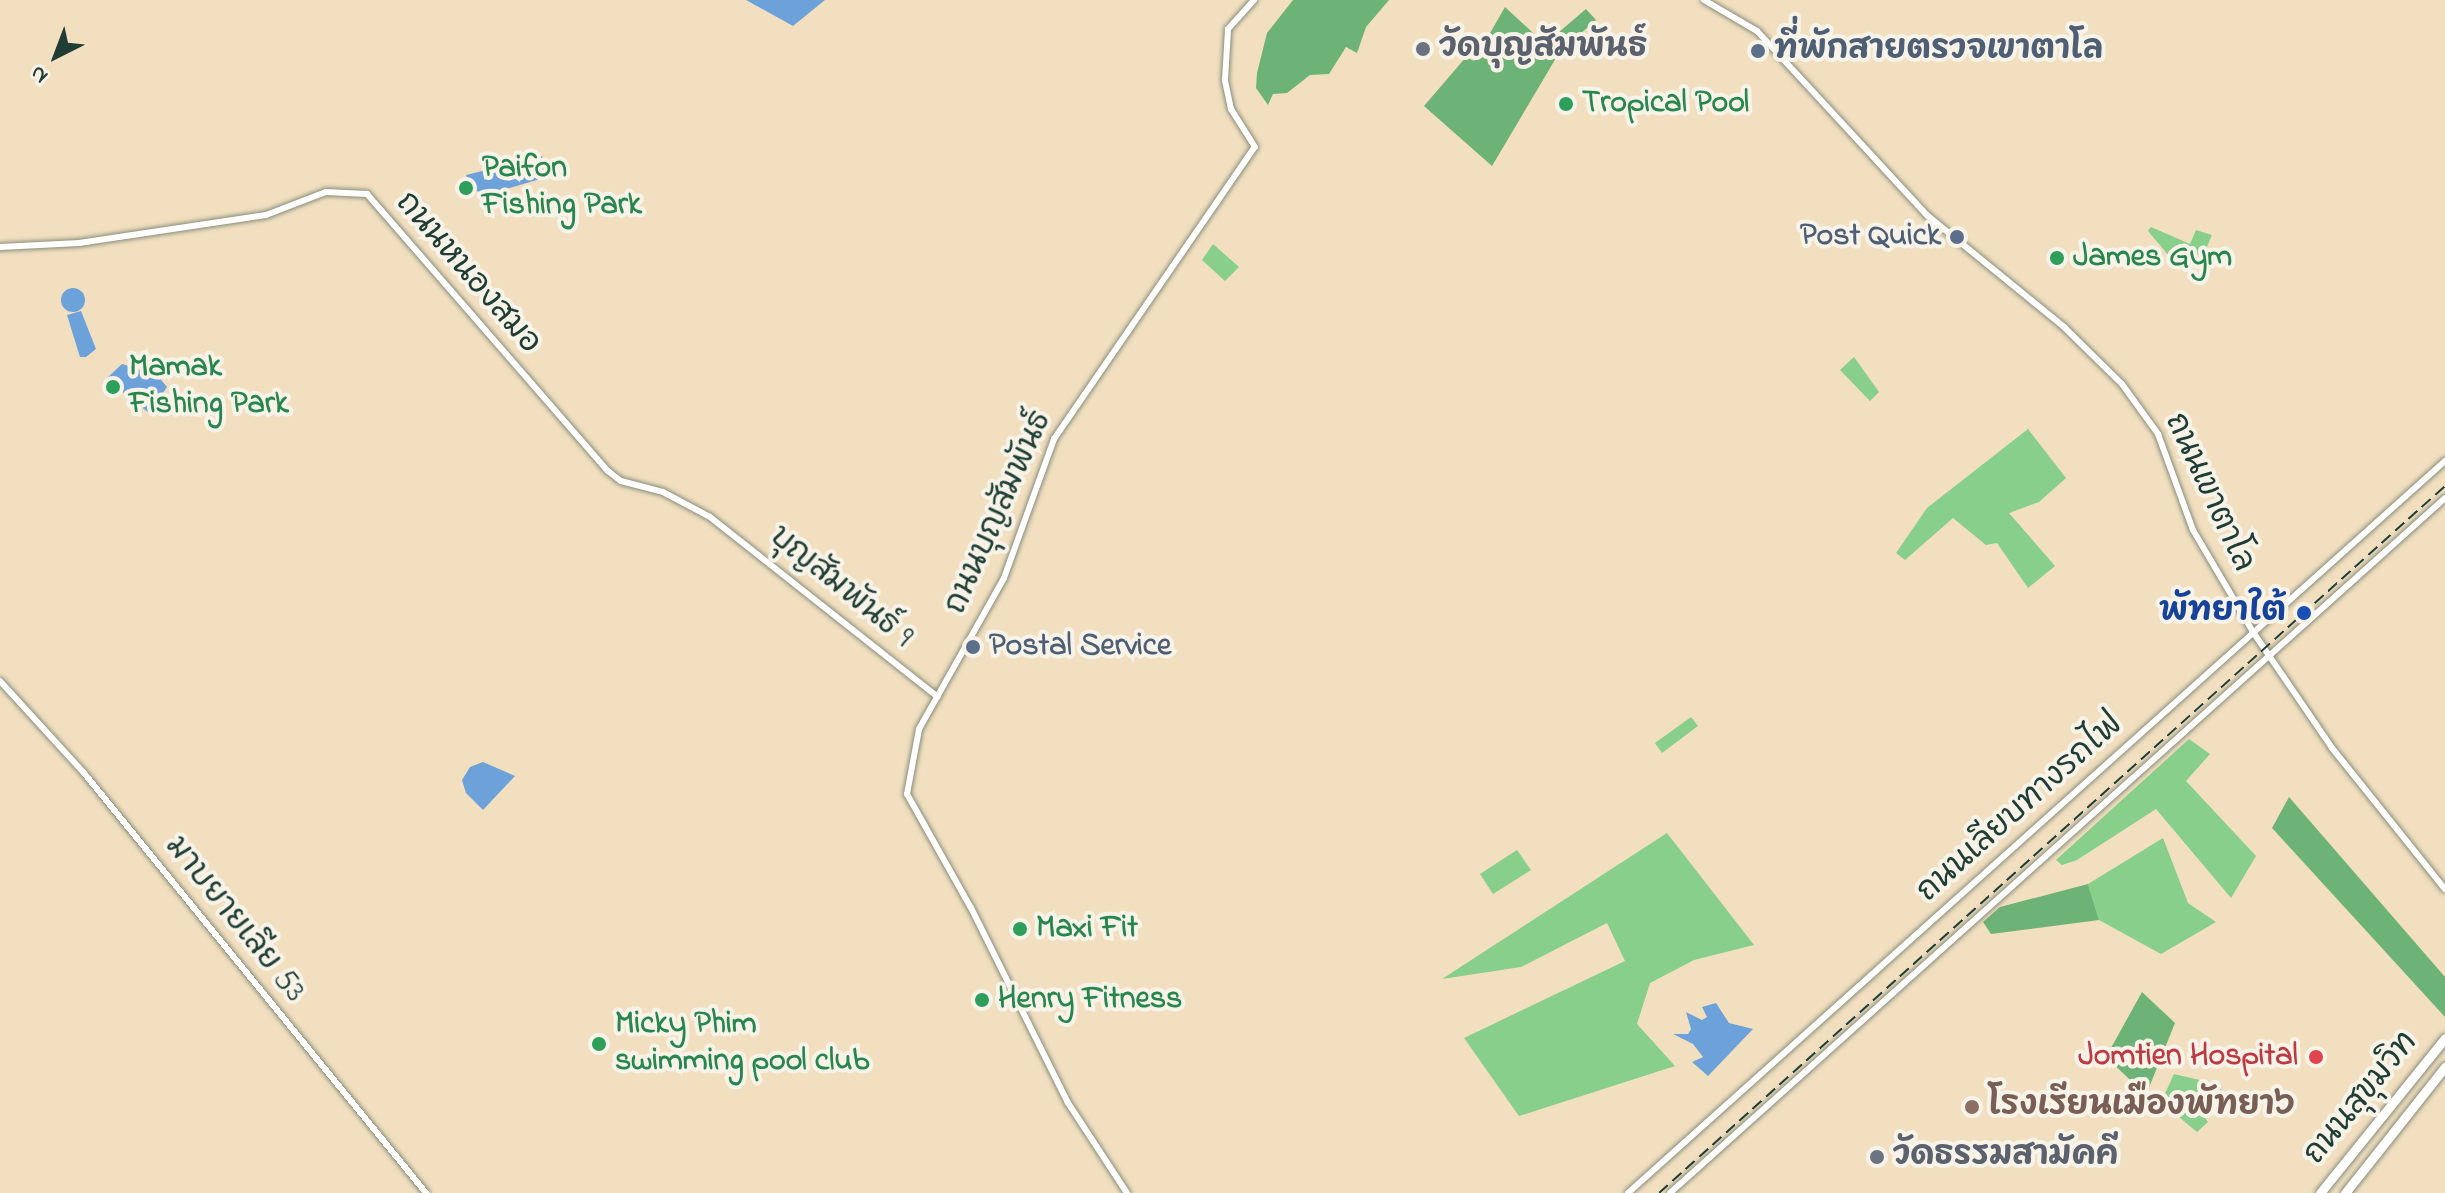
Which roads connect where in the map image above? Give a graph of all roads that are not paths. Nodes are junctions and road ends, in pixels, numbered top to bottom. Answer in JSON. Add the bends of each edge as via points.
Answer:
{"nodes":[{"id":1,"x":1254,"y":0,"type":"edge"},
{"id":2,"x":1704,"y":0,"type":"edge"},
{"id":3,"x":0,"y":247,"type":"edge"},
{"id":4,"x":2445,"y":461,"type":"edge"},
{"id":5,"x":2445,"y":498,"type":"edge"},
{"id":6,"x":710,"y":517,"type":"joint"},
{"id":7,"x":2253,"y":632,"type":"junction"},
{"id":8,"x":2269,"y":656,"type":"junction"},
{"id":9,"x":0,"y":681,"type":"edge"},
{"id":10,"x":938,"y":697,"type":"junction"},
{"id":11,"x":2445,"y":889,"type":"edge"},
{"id":12,"x":2445,"y":1038,"type":"edge"},
{"id":13,"x":2445,"y":1067,"type":"edge"},
{"id":14,"x":426,"y":1193,"type":"edge"},
{"id":15,"x":1127,"y":1193,"type":"edge"},
{"id":16,"x":1628,"y":1193,"type":"edge"},
{"id":17,"x":1670,"y":1193,"type":"edge"},
{"id":18,"x":2320,"y":1193,"type":"edge"},
{"id":19,"x":2345,"y":1193,"type":"edge"}],
"edges":[{"from":1,"to":10,"type":"street","name":"ถนนบุญสัมพันธ์","via":[[1228,29],[1225,80],[1231,109],[1255,147],[1060,428],[1040,469],[1004,578]]},
{"from":2,"to":7,"type":"street","name":"ถนนเขาตาโล","via":[[1757,31],[1928,216],[2112,373],[2158,434],[2193,530]]},
{"from":3,"to":6,"type":"street","name":"ถนนหนองสมอ","via":[[79,243],[266,215],[326,192],[367,194],[597,462],[621,481],[663,492]]},
{"from":4,"to":7,"type":"street","name":"ถนนเลียบทางรถไฟ"},
{"from":5,"to":8,"type":"street","name":"ถนนเลียบทางรถไฟ"},
{"from":6,"to":10,"type":"street","name":"บุญสัมพันธ์ 9"},
{"from":7,"to":8,"type":"street","name":"ถนนเขาตาโล"},
{"from":7,"to":16,"type":"street","name":"ถนนเลียบทางรถไฟ"},
{"from":8,"to":11,"type":"street","name":"ถนนเขาตาโล","via":[[2332,748]]},
{"from":8,"to":17,"type":"street","name":"ถนนเลียบทางรถไฟ"},
{"from":9,"to":14,"type":"street","name":"มาบยายเลีย 53","via":[[84,773]]},
{"from":10,"to":15,"type":"street","name":"ถนนบุญสัมพันธ์","via":[[916,736],[907,794],[971,908],[1068,1103]]},
{"from":12,"to":18,"type":"highway","name":"ถนนสุขุมวิท"},
{"from":13,"to":19,"type":"highway","name":"ถนนสุขุมวิท"}]}
